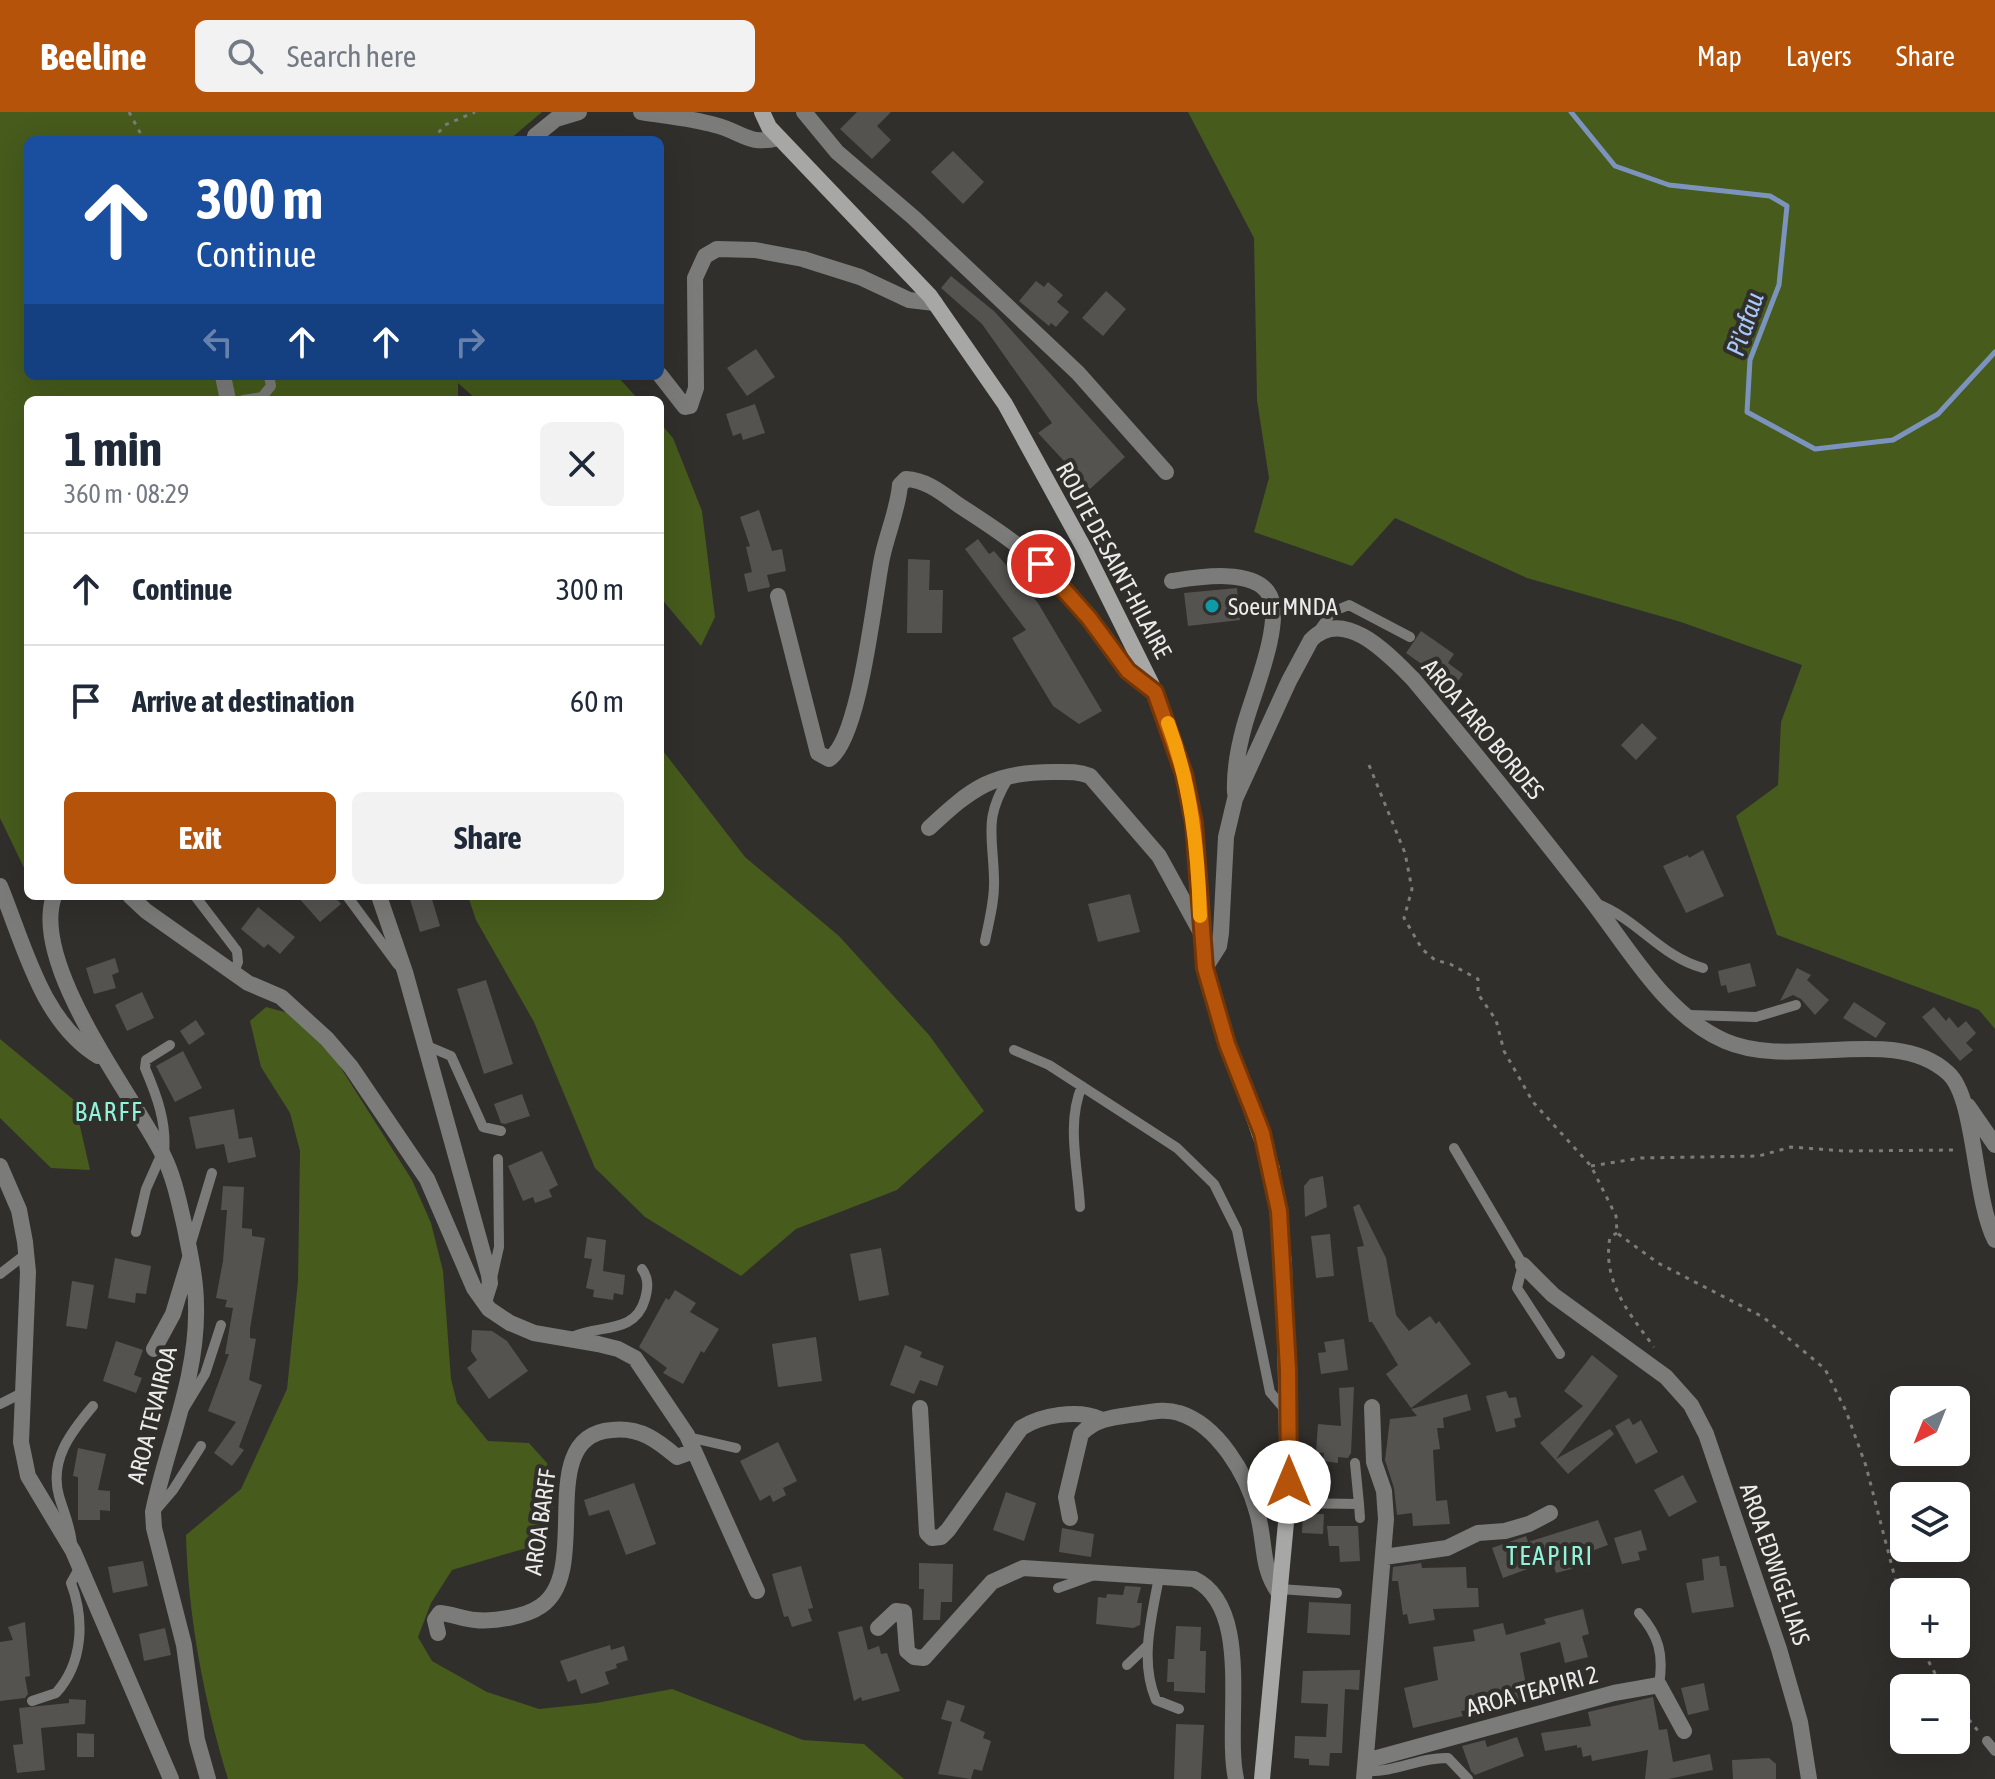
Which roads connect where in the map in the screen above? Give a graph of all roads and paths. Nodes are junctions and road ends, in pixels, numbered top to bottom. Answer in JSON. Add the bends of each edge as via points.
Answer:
{"nodes":[{"id":1,"x":129,"y":112,"type":"edge"},
{"id":2,"x":475,"y":112,"type":"edge"},
{"id":3,"x":579,"y":112,"type":"edge"},
{"id":4,"x":641,"y":112,"type":"edge"},
{"id":5,"x":762,"y":112,"type":"edge"},
{"id":6,"x":804,"y":112,"type":"edge"},
{"id":7,"x":142,"y":136,"type":"edge"},
{"id":8,"x":435,"y":136,"type":"edge"},
{"id":9,"x":535,"y":136,"type":"dead end"},
{"id":10,"x":779,"y":138,"type":"junction"},
{"id":11,"x":935,"y":303,"type":"junction"},
{"id":12,"x":664,"y":380,"type":"edge"},
{"id":13,"x":1166,"y":472,"type":"dead end"},
{"id":14,"x":1172,"y":581,"type":"dead end"},
{"id":15,"x":778,"y":596,"type":"dead end"},
{"id":16,"x":1410,"y":637,"type":"dead end"},
{"id":17,"x":1314,"y":638,"type":"junction"},
{"id":18,"x":1155,"y":692,"type":"junction"},
{"id":19,"x":1369,"y":765,"type":"dead end"},
{"id":20,"x":1010,"y":775,"type":"junction"},
{"id":21,"x":1235,"y":799,"type":"junction"},
{"id":22,"x":929,"y":828,"type":"dead end"},
{"id":23,"x":0,"y":886,"type":"edge"},
{"id":24,"x":54,"y":900,"type":"edge"},
{"id":25,"x":134,"y":900,"type":"edge"},
{"id":26,"x":198,"y":900,"type":"edge"},
{"id":27,"x":350,"y":900,"type":"edge"},
{"id":28,"x":380,"y":900,"type":"edge"},
{"id":29,"x":1594,"y":902,"type":"junction"},
{"id":30,"x":1200,"y":931,"type":"junction"},
{"id":31,"x":985,"y":941,"type":"dead end"},
{"id":32,"x":1205,"y":968,"type":"junction"},
{"id":33,"x":1703,"y":968,"type":"dead end"},
{"id":34,"x":234,"y":972,"type":"junction"},
{"id":35,"x":405,"y":972,"type":"junction"},
{"id":36,"x":1796,"y":1005,"type":"dead end"},
{"id":37,"x":1683,"y":1013,"type":"junction"},
{"id":38,"x":170,"y":1045,"type":"dead end"},
{"id":39,"x":425,"y":1045,"type":"junction"},
{"id":40,"x":1014,"y":1050,"type":"dead end"},
{"id":41,"x":106,"y":1061,"type":"junction"},
{"id":42,"x":1082,"y":1086,"type":"junction"},
{"id":43,"x":1965,"y":1101,"type":"junction"},
{"id":44,"x":501,"y":1131,"type":"dead end"},
{"id":45,"x":1995,"y":1145,"type":"edge"},
{"id":46,"x":1454,"y":1148,"type":"dead end"},
{"id":47,"x":1972,"y":1150,"type":"junction"},
{"id":48,"x":163,"y":1154,"type":"junction"},
{"id":49,"x":498,"y":1159,"type":"dead end"},
{"id":50,"x":0,"y":1166,"type":"edge"},
{"id":51,"x":1591,"y":1166,"type":"junction"},
{"id":52,"x":212,"y":1173,"type":"dead end"},
{"id":53,"x":1080,"y":1207,"type":"dead end"},
{"id":54,"x":136,"y":1232,"type":"dead end"},
{"id":55,"x":1617,"y":1233,"type":"junction"},
{"id":56,"x":1995,"y":1240,"type":"edge"},
{"id":57,"x":190,"y":1252,"type":"junction"},
{"id":58,"x":26,"y":1254,"type":"junction"},
{"id":59,"x":1523,"y":1265,"type":"junction"},
{"id":60,"x":642,"y":1269,"type":"dead end"},
{"id":61,"x":0,"y":1274,"type":"edge"},
{"id":62,"x":490,"y":1283,"type":"junction"},
{"id":63,"x":484,"y":1302,"type":"junction"},
{"id":64,"x":221,"y":1325,"type":"dead end"},
{"id":65,"x":570,"y":1338,"type":"junction"},
{"id":66,"x":154,"y":1349,"type":"dead end"},
{"id":67,"x":1560,"y":1354,"type":"dead end"},
{"id":68,"x":1666,"y":1377,"type":"junction"},
{"id":69,"x":22,"y":1393,"type":"junction"},
{"id":70,"x":0,"y":1404,"type":"edge"},
{"id":71,"x":93,"y":1406,"type":"dead end"},
{"id":72,"x":1372,"y":1407,"type":"dead end"},
{"id":73,"x":920,"y":1408,"type":"dead end"},
{"id":74,"x":1288,"y":1413,"type":"junction"},
{"id":75,"x":178,"y":1417,"type":"junction"},
{"id":76,"x":1100,"y":1419,"type":"junction"},
{"id":77,"x":691,"y":1444,"type":"junction"},
{"id":78,"x":201,"y":1446,"type":"dead end"},
{"id":79,"x":736,"y":1448,"type":"dead end"},
{"id":80,"x":1355,"y":1463,"type":"dead end"},
{"id":81,"x":1288,"y":1503,"type":"junction"},
{"id":82,"x":1359,"y":1504,"type":"junction"},
{"id":83,"x":153,"y":1512,"type":"junction"},
{"id":84,"x":1550,"y":1513,"type":"dead end"},
{"id":85,"x":1070,"y":1518,"type":"dead end"},
{"id":86,"x":1360,"y":1518,"type":"dead end"},
{"id":87,"x":73,"y":1551,"type":"junction"},
{"id":88,"x":1384,"y":1557,"type":"junction"},
{"id":89,"x":80,"y":1567,"type":"junction"},
{"id":90,"x":1100,"y":1573,"type":"junction"},
{"id":91,"x":1159,"y":1577,"type":"junction"},
{"id":92,"x":1895,"y":1578,"type":"edge"},
{"id":93,"x":1058,"y":1588,"type":"dead end"},
{"id":94,"x":757,"y":1591,"type":"dead end"},
{"id":95,"x":1280,"y":1591,"type":"junction"},
{"id":96,"x":1337,"y":1593,"type":"dead end"},
{"id":97,"x":1639,"y":1613,"type":"dead end"},
{"id":98,"x":878,"y":1628,"type":"dead end"},
{"id":99,"x":438,"y":1633,"type":"dead end"},
{"id":100,"x":1148,"y":1645,"type":"junction"},
{"id":101,"x":1127,"y":1665,"type":"dead end"},
{"id":102,"x":1659,"y":1685,"type":"junction"},
{"id":103,"x":32,"y":1701,"type":"dead end"},
{"id":104,"x":1179,"y":1709,"type":"dead end"},
{"id":105,"x":1970,"y":1721,"type":"edge"},
{"id":106,"x":1684,"y":1731,"type":"dead end"},
{"id":107,"x":1987,"y":1741,"type":"joint"},
{"id":108,"x":1995,"y":1751,"type":"edge"},
{"id":109,"x":1365,"y":1770,"type":"edge"},
{"id":110,"x":171,"y":1779,"type":"edge"},
{"id":111,"x":208,"y":1779,"type":"edge"},
{"id":112,"x":1236,"y":1779,"type":"edge"},
{"id":113,"x":1262,"y":1779,"type":"edge"},
{"id":114,"x":1468,"y":1779,"type":"edge"},
{"id":115,"x":1809,"y":1779,"type":"edge"}],
"edges":[{"from":1,"to":7,"type":"path"},
{"from":2,"to":8,"type":"path","via":[[445,125]]},
{"from":3,"to":9,"type":"street","via":[[556,119]]},
{"from":4,"to":10,"type":"street","via":[[719,126],[745,139]]},
{"from":5,"to":10,"type":"main road","name":"ROUTE DE SAINT-HILAIRE"},
{"from":6,"to":13,"type":"street","via":[[837,152],[1078,373]]},
{"from":10,"to":11,"type":"main road","name":"ROUTE DE SAINT-HILAIRE"},
{"from":11,"to":12,"type":"street","via":[[909,300],[803,259],[717,249],[705,256],[695,278],[696,388],[690,406],[685,407]]},
{"from":11,"to":18,"type":"main road","name":"ROUTE DE SAINT-HILAIRE","via":[[1005,404]]},
{"from":14,"to":21,"type":"street","name":"AROA TARO BORDES","via":[[1238,577],[1264,588],[1271,597],[1270,633],[1237,755]]},
{"from":15,"to":18,"type":"street","via":[[818,753],[829,759],[841,747],[862,680],[900,485],[915,480],[1041,564],[1128,671]]},
{"from":16,"to":17,"type":"lane","name":"AROA TARO BORDES","via":[[1349,605],[1332,612]]},
{"from":17,"to":21,"type":"street","name":"AROA TARO BORDES"},
{"from":17,"to":29,"type":"street","name":"AROA TARO BORDES","via":[[1333,627],[1349,630],[1392,658]]},
{"from":18,"to":30,"type":"main road","name":"ROUTE DE SAINT-HILAIRE","via":[[1184,774],[1194,823]]},
{"from":19,"to":51,"type":"path","via":[[1405,853],[1412,889],[1404,918],[1435,960],[1478,979],[1478,994],[1496,1020],[1504,1051],[1533,1102]]},
{"from":20,"to":22,"type":"street","via":[[968,793]]},
{"from":20,"to":30,"type":"street","via":[[1077,771],[1090,776],[1159,856]]},
{"from":20,"to":31,"type":"lane","via":[[992,806],[994,881]]},
{"from":21,"to":32,"type":"street","name":"AROA TARO BORDES","via":[[1226,837],[1219,946]]},
{"from":23,"to":41,"type":"street","via":[[55,1011],[85,1048]]},
{"from":24,"to":41,"type":"street","name":"AROA TEVAIROA","via":[[52,925],[66,982]]},
{"from":25,"to":34,"type":"street"},
{"from":26,"to":34,"type":"lane","via":[[237,951]]},
{"from":27,"to":35,"type":"lane"},
{"from":28,"to":35,"type":"street"},
{"from":29,"to":33,"type":"lane","name":"AROA TARO BORDES","via":[[1633,922],[1687,964]]},
{"from":29,"to":37,"type":"street","name":"AROA TARO BORDES"},
{"from":30,"to":32,"type":"main road","name":"ROUTE DE SAINT-HILAIRE"},
{"from":32,"to":74,"type":"main road","name":"ROUTE DE SAINT-HILAIRE","via":[[1272,1169],[1284,1263]]},
{"from":34,"to":63,"type":"street","via":[[306,1017],[351,1067],[427,1179]]},
{"from":35,"to":39,"type":"street"},
{"from":36,"to":37,"type":"lane","via":[[1756,1017]]},
{"from":37,"to":43,"type":"street","name":"AROA TARO BORDES","via":[[1722,1040],[1752,1051],[1891,1050],[1918,1055],[1951,1075]]},
{"from":38,"to":48,"type":"lane","via":[[146,1060],[145,1068],[162,1116]]},
{"from":39,"to":44,"type":"lane","via":[[451,1056],[483,1127]]},
{"from":39,"to":62,"type":"street"},
{"from":40,"to":42,"type":"lane"},
{"from":41,"to":48,"type":"street","name":"AROA TEVAIROA"},
{"from":42,"to":53,"type":"lane","via":[[1073,1123]]},
{"from":42,"to":74,"type":"lane","via":[[1177,1148],[1214,1184],[1237,1230],[1270,1392]]},
{"from":43,"to":45,"type":"street","name":"AROA TARO BORDES"},
{"from":43,"to":47,"type":"street","name":"AROA TARO BORDES"},
{"from":46,"to":59,"type":"lane"},
{"from":47,"to":51,"type":"path","via":[[1791,1147],[1759,1156],[1641,1158]]},
{"from":47,"to":56,"type":"street","name":"AROA TARO BORDES"},
{"from":48,"to":54,"type":"lane","via":[[149,1179]]},
{"from":48,"to":57,"type":"street","name":"AROA TEVAIROA"},
{"from":49,"to":62,"type":"lane","via":[[499,1247]]},
{"from":50,"to":58,"type":"street","via":[[19,1210]]},
{"from":51,"to":55,"type":"path","via":[[1616,1216]]},
{"from":52,"to":57,"type":"lane"},
{"from":55,"to":68,"type":"path","via":[[1610,1237],[1606,1258],[1613,1286],[1668,1366]]},
{"from":55,"to":92,"type":"path","via":[[1658,1263],[1763,1317],[1825,1369],[1866,1466]]},
{"from":57,"to":66,"type":"street","via":[[173,1314]]},
{"from":57,"to":75,"type":"street","name":"AROA TEVAIROA","via":[[195,1336]]},
{"from":58,"to":61,"type":"lane"},
{"from":58,"to":69,"type":"street"},
{"from":59,"to":67,"type":"lane","via":[[1517,1288]]},
{"from":59,"to":68,"type":"street","name":"AROA EDWIGE LIAIS","via":[[1553,1295]]},
{"from":60,"to":65,"type":"lane","via":[[647,1290],[638,1316],[619,1327]]},
{"from":62,"to":63,"type":"street"},
{"from":63,"to":65,"type":"street","via":[[510,1323]]},
{"from":64,"to":75,"type":"lane","via":[[198,1390]]},
{"from":65,"to":77,"type":"street","via":[[635,1358]]},
{"from":68,"to":115,"type":"street","name":"AROA EDWIGE LIAIS","via":[[1691,1405],[1706,1434],[1779,1649],[1800,1722]]},
{"from":69,"to":70,"type":"lane"},
{"from":69,"to":87,"type":"street","via":[[21,1442],[28,1476]]},
{"from":71,"to":87,"type":"lane","via":[[70,1435],[57,1466],[56,1483]]},
{"from":72,"to":88,"type":"street","via":[[1374,1462],[1384,1491]]},
{"from":73,"to":76,"type":"street","via":[[927,1533],[932,1538],[948,1530],[1021,1428],[1032,1421],[1073,1415]]},
{"from":74,"to":81,"type":"main road","name":"ROUTE DE SAINT-HILAIRE"},
{"from":75,"to":83,"type":"street","name":"AROA TEVAIROA"},
{"from":76,"to":85,"type":"street","via":[[1081,1434],[1066,1497]]},
{"from":76,"to":95,"type":"street","via":[[1169,1410],[1208,1431],[1250,1491],[1266,1575]]},
{"from":77,"to":79,"type":"lane","name":"AROA BARFF"},
{"from":77,"to":94,"type":"street"},
{"from":77,"to":99,"type":"street","name":"AROA BARFF","via":[[677,1457],[639,1431],[620,1429],[602,1430],[581,1443],[573,1456],[562,1568],[551,1597],[539,1608],[502,1618],[478,1621],[440,1613],[435,1620]]},
{"from":78,"to":83,"type":"lane"},
{"from":80,"to":82,"type":"lane"},
{"from":81,"to":82,"type":"lane"},
{"from":81,"to":95,"type":"main road","name":"ROUTE DE SAINT-HILAIRE"},
{"from":82,"to":86,"type":"lane"},
{"from":83,"to":111,"type":"street","name":"AROA TEVAIROA"},
{"from":84,"to":88,"type":"street","via":[[1517,1528],[1478,1533],[1447,1548]]},
{"from":87,"to":89,"type":"street"},
{"from":88,"to":109,"type":"street"},
{"from":89,"to":103,"type":"lane","via":[[71,1583],[80,1629],[73,1667],[56,1693]]},
{"from":89,"to":110,"type":"street"},
{"from":90,"to":91,"type":"street"},
{"from":90,"to":93,"type":"lane"},
{"from":90,"to":98,"type":"street","via":[[1044,1567],[1007,1573],[978,1596],[924,1658],[907,1651],[904,1612],[896,1611]]},
{"from":91,"to":100,"type":"lane"},
{"from":91,"to":112,"type":"street","via":[[1194,1579],[1207,1585],[1220,1605],[1233,1659]]},
{"from":95,"to":96,"type":"lane"},
{"from":95,"to":113,"type":"main road","name":"ROUTE DE SAINT-HILAIRE"},
{"from":97,"to":102,"type":"lane","via":[[1661,1647]]},
{"from":100,"to":101,"type":"lane"},
{"from":100,"to":104,"type":"lane","via":[[1150,1687],[1156,1700]]},
{"from":102,"to":106,"type":"street"},
{"from":102,"to":109,"type":"street","name":"AROA TEAPIRI 2","via":[[1614,1693]]},
{"from":105,"to":107,"type":"path"},
{"from":107,"to":108,"type":"lane"},
{"from":109,"to":114,"type":"lane","via":[[1380,1772],[1448,1758]]}]}
